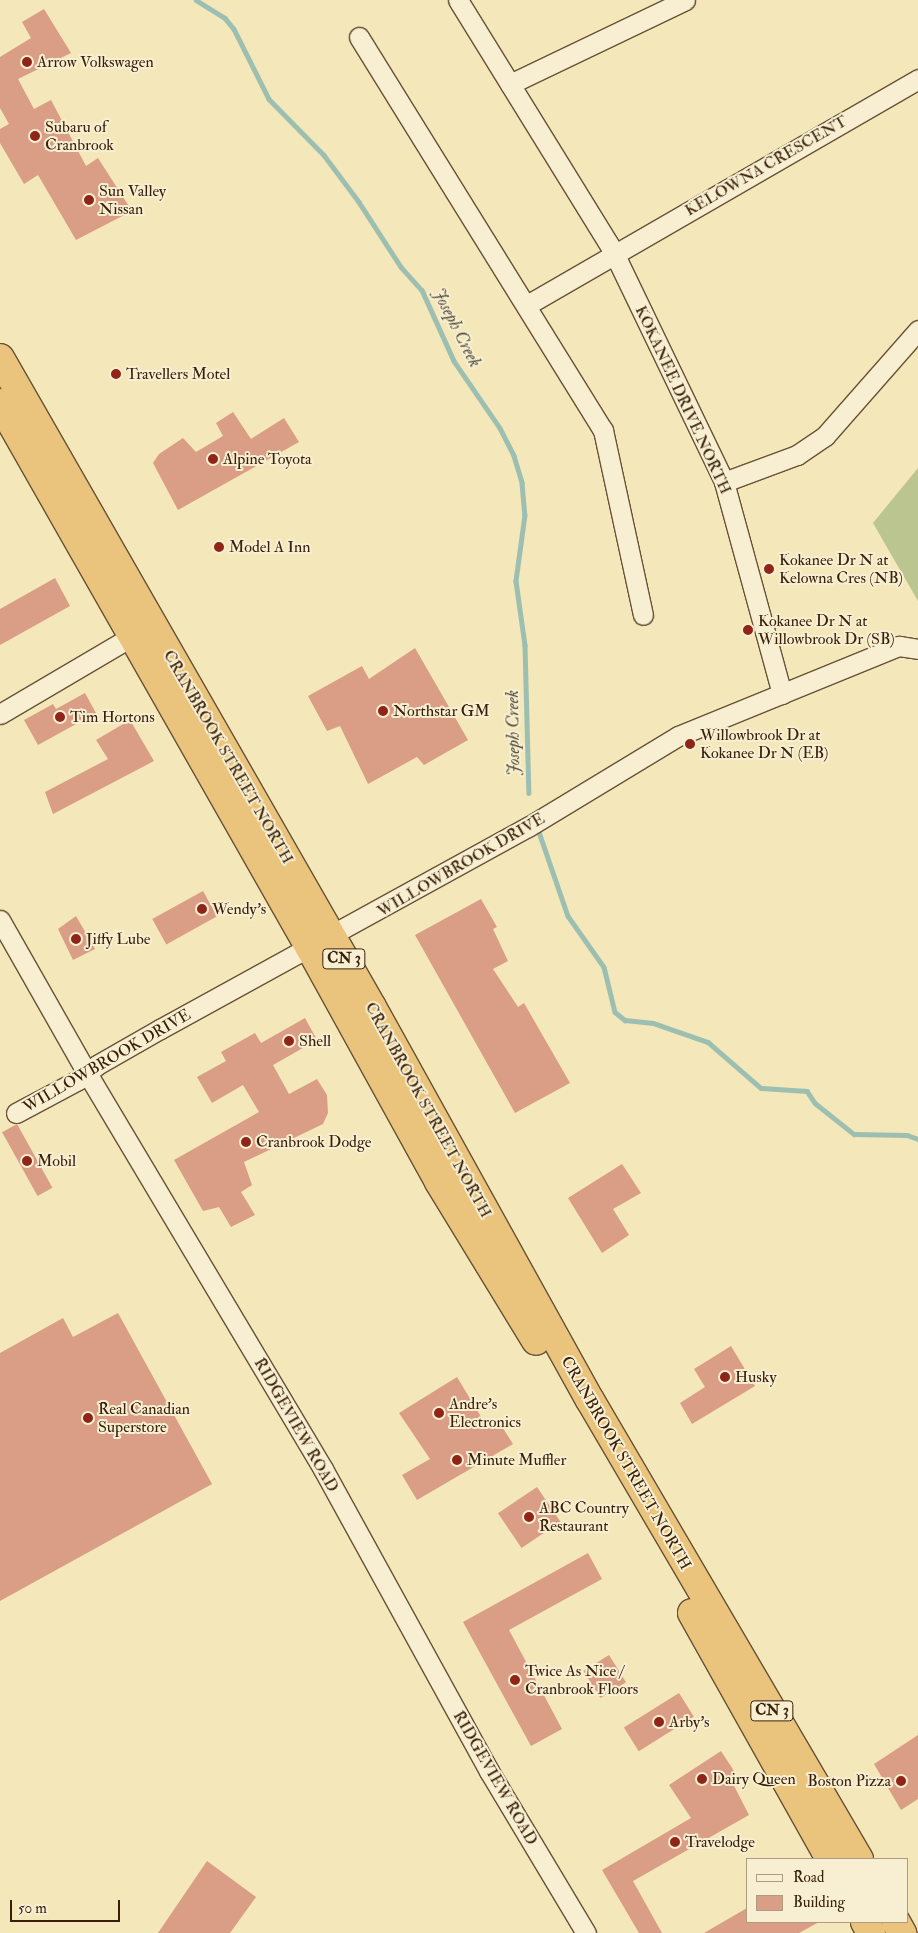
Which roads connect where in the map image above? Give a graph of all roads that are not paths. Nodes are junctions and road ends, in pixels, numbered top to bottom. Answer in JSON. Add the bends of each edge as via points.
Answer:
{"nodes":[{"id":1,"x":458,"y":0,"type":"edge"},
{"id":2,"x":685,"y":0,"type":"edge"},
{"id":3,"x":359,"y":37,"type":"dead end"},
{"id":4,"x":918,"y":79,"type":"edge"},
{"id":5,"x":510,"y":84,"type":"junction"},
{"id":6,"x":614,"y":253,"type":"junction"},
{"id":7,"x":527,"y":305,"type":"junction"},
{"id":8,"x":918,"y":330,"type":"edge"},
{"id":9,"x":0,"y":358,"type":"edge"},
{"id":10,"x":0,"y":403,"type":"edge"},
{"id":11,"x":724,"y":482,"type":"junction"},
{"id":12,"x":643,"y":615,"type":"dead end"},
{"id":13,"x":142,"y":631,"type":"junction"},
{"id":14,"x":918,"y":649,"type":"edge"},
{"id":15,"x":782,"y":694,"type":"junction"},
{"id":16,"x":0,"y":714,"type":"edge"},
{"id":17,"x":0,"y":920,"type":"edge"},
{"id":18,"x":321,"y":942,"type":"junction"},
{"id":19,"x":87,"y":1073,"type":"junction"},
{"id":20,"x":16,"y":1113,"type":"dead end"},
{"id":21,"x":829,"y":1858,"type":"edge"},
{"id":22,"x":858,"y":1858,"type":"edge"},
{"id":23,"x":586,"y":1933,"type":"edge"}],
"edges":[{"from":1,"to":5,"type":"street","name":"KOKANEE DRIVE NORTH"},
{"from":2,"to":5,"type":"street"},
{"from":3,"to":7,"type":"street"},
{"from":4,"to":6,"type":"street","name":"KELOWNA CRESCENT"},
{"from":5,"to":6,"type":"street","name":"KOKANEE DRIVE NORTH"},
{"from":6,"to":7,"type":"street"},
{"from":6,"to":11,"type":"street","name":"KOKANEE DRIVE NORTH"},
{"from":7,"to":12,"type":"street","via":[[603,430]]},
{"from":8,"to":11,"type":"street","via":[[825,436],[797,455]]},
{"from":9,"to":13,"type":"highway","name":"CRANBROOK STREET NORTH","number":"CN 3"},
{"from":10,"to":13,"type":"highway","name":"CRANBROOK STREET NORTH","number":"CN 3"},
{"from":11,"to":15,"type":"street","name":"KOKANEE DRIVE NORTH"},
{"from":13,"to":16,"type":"street"},
{"from":13,"to":18,"type":"highway","name":"CRANBROOK STREET NORTH","number":"CN 3"},
{"from":14,"to":15,"type":"street","name":"WILLOWBROOK DRIVE","via":[[899,646]]},
{"from":15,"to":18,"type":"street","name":"WILLOWBROOK DRIVE","via":[[678,736],[528,827]]},
{"from":17,"to":19,"type":"street","name":"RIDGEVIEW ROAD"},
{"from":18,"to":19,"type":"street","name":"WILLOWBROOK DRIVE","via":[[152,1033]]},
{"from":18,"to":21,"type":"highway","name":"CRANBROOK STREET NORTH","number":"CN 3","via":[[439,1182],[573,1400]]},
{"from":18,"to":22,"type":"highway","name":"CRANBROOK STREET NORTH","number":"CN 3"},
{"from":19,"to":20,"type":"street","name":"WILLOWBROOK DRIVE"},
{"from":19,"to":23,"type":"street","name":"RIDGEVIEW ROAD","via":[[323,1469],[489,1771]]}]}
